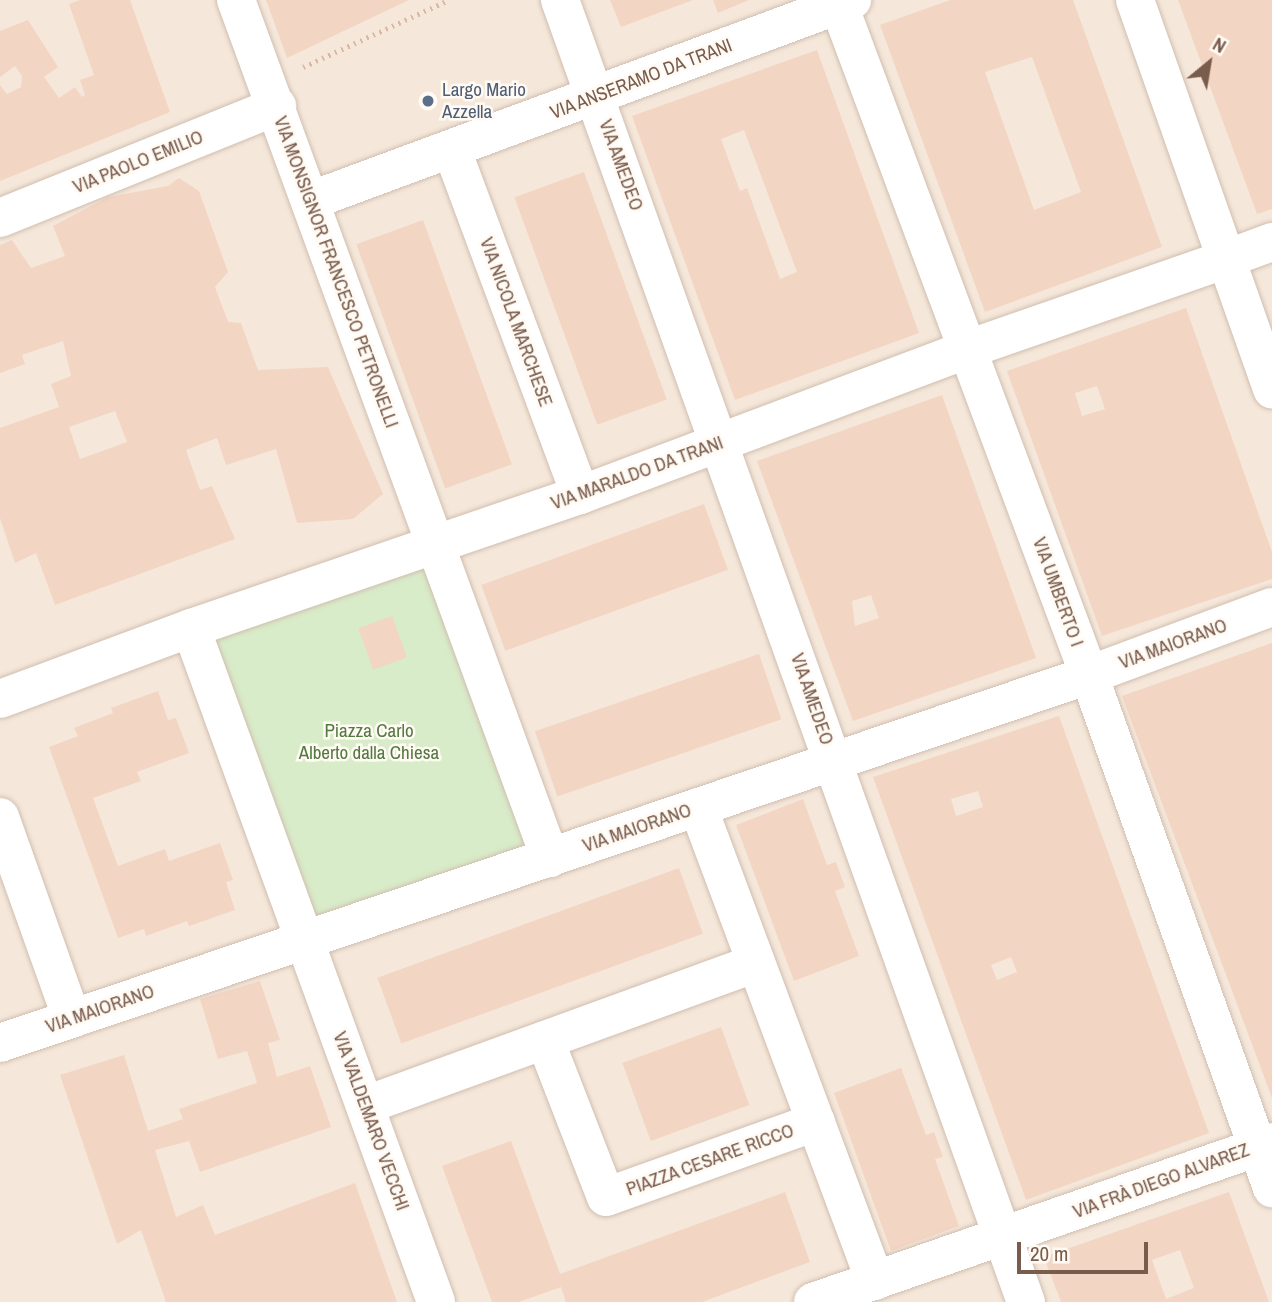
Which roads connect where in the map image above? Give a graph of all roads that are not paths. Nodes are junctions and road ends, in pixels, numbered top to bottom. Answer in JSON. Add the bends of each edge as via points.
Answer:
{"nodes":[{"id":1,"x":236,"y":0,"type":"edge"},
{"id":2,"x":560,"y":0,"type":"edge"},
{"id":3,"x":1135,"y":0,"type":"edge"},
{"id":4,"x":842,"y":2,"type":"edge"},
{"id":5,"x":272,"y":95,"type":"junction"},
{"id":6,"x":596,"y":96,"type":"junction"},
{"id":7,"x":452,"y":150,"type":"junction"},
{"id":8,"x":312,"y":200,"type":"junction"},
{"id":9,"x":0,"y":218,"type":"edge"},
{"id":10,"x":1272,"y":242,"type":"edge"},
{"id":11,"x":1226,"y":259,"type":"junction"},
{"id":12,"x":968,"y":348,"type":"junction"},
{"id":13,"x":1272,"y":390,"type":"edge"},
{"id":14,"x":722,"y":443,"type":"junction"},
{"id":15,"x":580,"y":495,"type":"junction"},
{"id":16,"x":433,"y":545,"type":"junction"},
{"id":17,"x":1272,"y":607,"type":"edge"},
{"id":18,"x":191,"y":628,"type":"junction"},
{"id":19,"x":1089,"y":675,"type":"junction"},
{"id":20,"x":0,"y":699,"type":"edge"},
{"id":21,"x":834,"y":761,"type":"junction"},
{"id":22,"x":698,"y":807,"type":"junction"},
{"id":23,"x":0,"y":817,"type":"edge"},
{"id":24,"x":550,"y":858,"type":"junction"},
{"id":25,"x":307,"y":939,"type":"junction"},
{"id":26,"x":756,"y":963,"type":"junction"},
{"id":27,"x":72,"y":1019,"type":"junction"},
{"id":28,"x":545,"y":1040,"type":"junction"},
{"id":29,"x":0,"y":1043,"type":"edge"},
{"id":30,"x":366,"y":1105,"type":"junction"},
{"id":31,"x":816,"y":1122,"type":"junction"},
{"id":32,"x":1265,"y":1145,"type":"edge"},
{"id":33,"x":1272,"y":1188,"type":"edge"},
{"id":34,"x":1002,"y":1238,"type":"junction"},
{"id":35,"x":875,"y":1281,"type":"junction"},
{"id":36,"x":436,"y":1302,"type":"edge"},
{"id":37,"x":813,"y":1302,"type":"edge"},
{"id":38,"x":1027,"y":1302,"type":"edge"}],
"edges":[{"from":1,"to":5,"type":"street","name":"VIA MONSIGNOR FRANCESCO PETRONELLI"},
{"from":2,"to":6,"type":"street"},
{"from":3,"to":11,"type":"street"},
{"from":4,"to":6,"type":"street","name":"VIA ANSERAMO DA TRANI"},
{"from":4,"to":12,"type":"street","name":"VIA UMBERTO I"},
{"from":5,"to":8,"type":"street","name":"VIA MONSIGNOR FRANCESCO PETRONELLI"},
{"from":5,"to":9,"type":"street","name":"VIA PAOLO EMILIO"},
{"from":6,"to":7,"type":"street","name":"VIA ANSERAMO DA TRANI"},
{"from":6,"to":14,"type":"street","name":"VIA AMEDEO"},
{"from":7,"to":8,"type":"street","name":"VIA ANSERAMO DA TRANI"},
{"from":7,"to":15,"type":"street","name":"VIA NICOLA MARCHESE"},
{"from":8,"to":16,"type":"street","name":"VIA MONSIGNOR FRANCESCO PETRONELLI"},
{"from":10,"to":11,"type":"street","name":"VIA MARALDO DA TRANI"},
{"from":11,"to":12,"type":"street","name":"VIA MARALDO DA TRANI"},
{"from":11,"to":13,"type":"street"},
{"from":12,"to":14,"type":"street","name":"VIA MARALDO DA TRANI"},
{"from":12,"to":19,"type":"street","name":"VIA UMBERTO I"},
{"from":14,"to":15,"type":"street","name":"VIA MARALDO DA TRANI"},
{"from":14,"to":21,"type":"street","name":"VIA AMEDEO"},
{"from":15,"to":16,"type":"street","name":"VIA MARALDO DA TRANI"},
{"from":16,"to":18,"type":"street","name":"VIA MARALDO DA TRANI"},
{"from":16,"to":24,"type":"street"},
{"from":17,"to":19,"type":"street","name":"VIA MAIORANO"},
{"from":18,"to":20,"type":"street","name":"VIA MARALDO DA TRANI"},
{"from":18,"to":25,"type":"street"},
{"from":19,"to":21,"type":"street","name":"VIA MAIORANO"},
{"from":19,"to":32,"type":"street","name":"VIA UMBERTO I"},
{"from":21,"to":22,"type":"street","name":"VIA MAIORANO"},
{"from":21,"to":34,"type":"street","name":"VIA AMEDEO"},
{"from":22,"to":24,"type":"street","name":"VIA MAIORANO"},
{"from":22,"to":26,"type":"street","name":"PIAZZA CESARE RICCO"},
{"from":23,"to":27,"type":"street"},
{"from":24,"to":25,"type":"street","name":"VIA MAIORANO"},
{"from":25,"to":27,"type":"street","name":"VIA MAIORANO"},
{"from":25,"to":30,"type":"street","name":"VIA VALDEMARO VECCHI"},
{"from":26,"to":28,"type":"street"},
{"from":26,"to":31,"type":"street","name":"PIAZZA CESARE RICCO"},
{"from":27,"to":29,"type":"street","name":"VIA MAIORANO"},
{"from":28,"to":30,"type":"street"},
{"from":28,"to":31,"type":"street","name":"PIAZZA CESARE RICCO","via":[[606,1197]]},
{"from":30,"to":36,"type":"street","name":"VIA VALDEMARO VECCHI"},
{"from":31,"to":35,"type":"street","name":"PIAZZA CESARE RICCO"},
{"from":32,"to":33,"type":"street","name":"VIA UMBERTO I"},
{"from":32,"to":34,"type":"street","name":"VIA FRÀ DIEGO ALVAREZ"},
{"from":34,"to":35,"type":"street","name":"VIA FRÀ DIEGO ALVAREZ"},
{"from":34,"to":38,"type":"street","name":"VIA AMEDEO"},
{"from":35,"to":37,"type":"street","name":"VIA FRÀ DIEGO ALVAREZ"}]}
